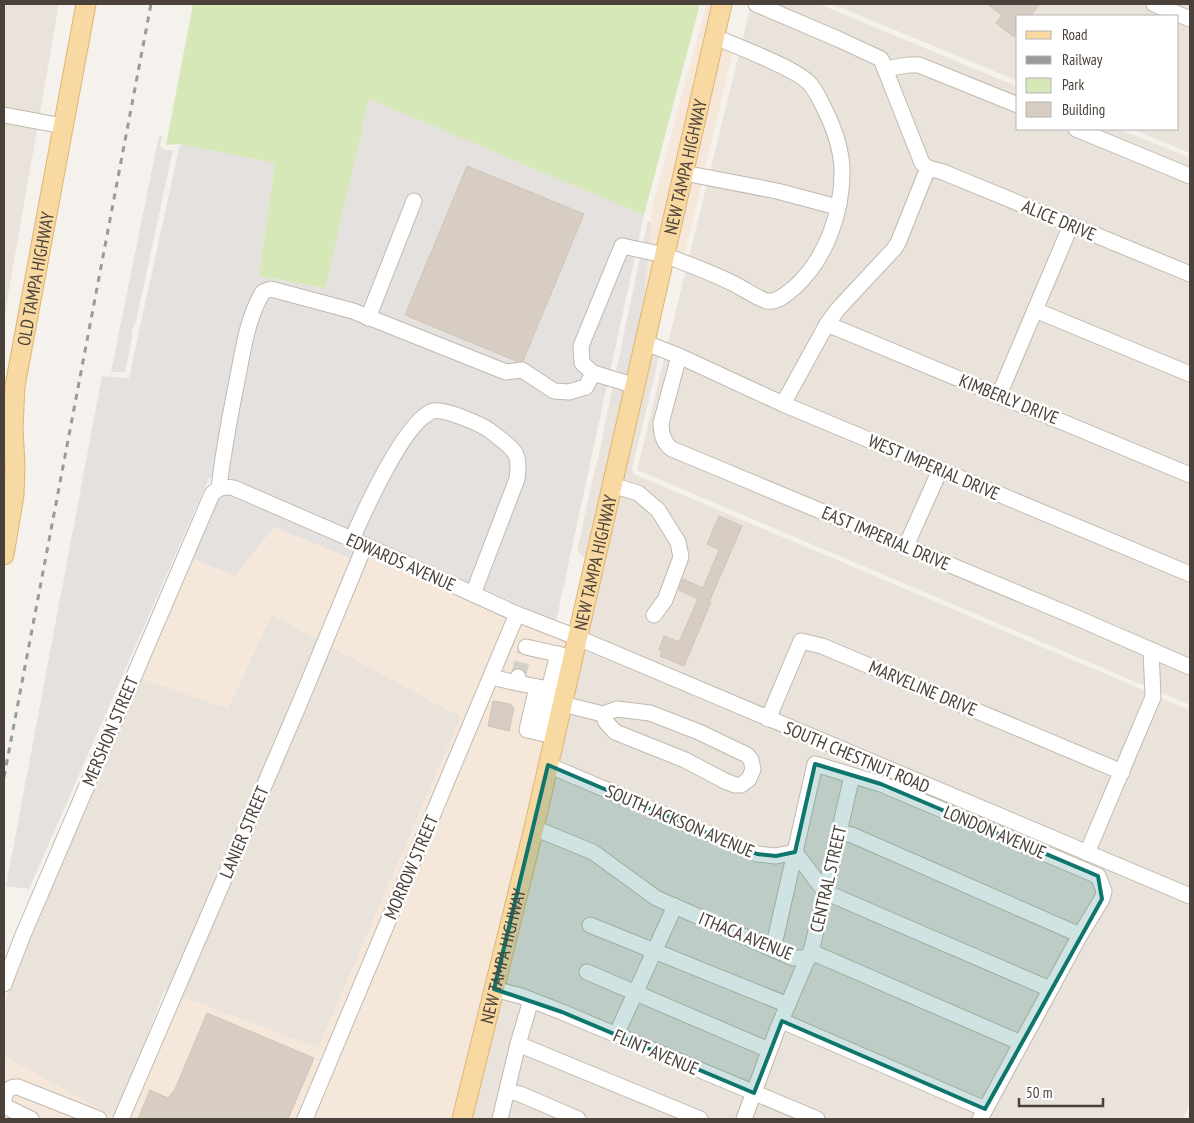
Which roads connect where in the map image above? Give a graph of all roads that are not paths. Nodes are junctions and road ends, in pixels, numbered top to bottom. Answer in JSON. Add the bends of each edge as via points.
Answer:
{"nodes":[{"id":1,"x":86,"y":4,"type":"edge"},
{"id":2,"x":722,"y":4,"type":"edge"},
{"id":3,"x":756,"y":4,"type":"edge"},
{"id":4,"x":1154,"y":4,"type":"edge"},
{"id":5,"x":1190,"y":19,"type":"edge"},
{"id":6,"x":715,"y":38,"type":"junction"},
{"id":7,"x":885,"y":69,"type":"junction"},
{"id":8,"x":1016,"y":104,"type":"edge"},
{"id":9,"x":4,"y":116,"type":"edge"},
{"id":10,"x":63,"y":126,"type":"junction"},
{"id":11,"x":1078,"y":130,"type":"edge"},
{"id":12,"x":928,"y":168,"type":"junction"},
{"id":13,"x":684,"y":173,"type":"junction"},
{"id":14,"x":1190,"y":176,"type":"edge"},
{"id":15,"x":414,"y":201,"type":"dead end"},
{"id":16,"x":837,"y":207,"type":"junction"},
{"id":17,"x":1072,"y":225,"type":"junction"},
{"id":18,"x":665,"y":256,"type":"junction"},
{"id":19,"x":1190,"y":274,"type":"edge"},
{"id":20,"x":1035,"y":310,"type":"junction"},
{"id":21,"x":368,"y":318,"type":"junction"},
{"id":22,"x":827,"y":324,"type":"junction"},
{"id":23,"x":646,"y":343,"type":"junction"},
{"id":24,"x":679,"y":356,"type":"junction"},
{"id":25,"x":593,"y":374,"type":"junction"},
{"id":26,"x":1190,"y":374,"type":"edge"},
{"id":27,"x":636,"y":386,"type":"junction"},
{"id":28,"x":999,"y":395,"type":"junction"},
{"id":29,"x":784,"y":404,"type":"junction"},
{"id":30,"x":940,"y":470,"type":"junction"},
{"id":31,"x":1190,"y":475,"type":"edge"},
{"id":32,"x":612,"y":485,"type":"junction"},
{"id":33,"x":222,"y":487,"type":"junction"},
{"id":34,"x":359,"y":542,"type":"junction"},
{"id":35,"x":906,"y":546,"type":"junction"},
{"id":36,"x":4,"y":555,"type":"edge"},
{"id":37,"x":1190,"y":574,"type":"edge"},
{"id":38,"x":473,"y":594,"type":"junction"},
{"id":39,"x":517,"y":614,"type":"junction"},
{"id":40,"x":654,"y":615,"type":"dead end"},
{"id":41,"x":532,"y":620,"type":"junction"},
{"id":42,"x":576,"y":637,"type":"junction"},
{"id":43,"x":1151,"y":650,"type":"junction"},
{"id":44,"x":565,"y":655,"type":"junction"},
{"id":45,"x":1190,"y":667,"type":"edge"},
{"id":46,"x":491,"y":677,"type":"junction"},
{"id":47,"x":549,"y":693,"type":"junction"},
{"id":48,"x":603,"y":714,"type":"junction"},
{"id":49,"x":768,"y":719,"type":"junction"},
{"id":50,"x":547,"y":735,"type":"junction"},
{"id":51,"x":548,"y":766,"type":"junction"},
{"id":52,"x":1122,"y":772,"type":"junction"},
{"id":53,"x":852,"y":776,"type":"junction"},
{"id":54,"x":534,"y":828,"type":"junction"},
{"id":55,"x":839,"y":832,"type":"junction"},
{"id":56,"x":795,"y":852,"type":"junction"},
{"id":57,"x":1087,"y":853,"type":"junction"},
{"id":58,"x":825,"y":892,"type":"junction"},
{"id":59,"x":1190,"y":896,"type":"edge"},
{"id":60,"x":675,"y":906,"type":"junction"},
{"id":61,"x":590,"y":925,"type":"dead end"},
{"id":62,"x":1080,"y":935,"type":"junction"},
{"id":63,"x":773,"y":949,"type":"junction"},
{"id":64,"x":656,"y":951,"type":"junction"},
{"id":65,"x":808,"y":958,"type":"junction"},
{"id":66,"x":587,"y":972,"type":"dead end"},
{"id":67,"x":4,"y":984,"type":"edge"},
{"id":68,"x":494,"y":989,"type":"junction"},
{"id":69,"x":1050,"y":989,"type":"junction"},
{"id":70,"x":635,"y":994,"type":"junction"},
{"id":71,"x":531,"y":1000,"type":"junction"},
{"id":72,"x":788,"y":1005,"type":"junction"},
{"id":73,"x":782,"y":1021,"type":"junction"},
{"id":74,"x":616,"y":1035,"type":"junction"},
{"id":75,"x":1021,"y":1043,"type":"junction"},
{"id":76,"x":518,"y":1044,"type":"junction"},
{"id":77,"x":769,"y":1050,"type":"junction"},
{"id":78,"x":507,"y":1091,"type":"junction"},
{"id":79,"x":754,"y":1093,"type":"junction"},
{"id":80,"x":4,"y":1105,"type":"edge"},
{"id":81,"x":982,"y":1114,"type":"edge"},
{"id":82,"x":31,"y":1119,"type":"edge"},
{"id":83,"x":100,"y":1119,"type":"edge"},
{"id":84,"x":121,"y":1119,"type":"edge"},
{"id":85,"x":305,"y":1119,"type":"edge"},
{"id":86,"x":462,"y":1119,"type":"edge"},
{"id":87,"x":500,"y":1119,"type":"edge"},
{"id":88,"x":578,"y":1119,"type":"edge"},
{"id":89,"x":700,"y":1119,"type":"edge"},
{"id":90,"x":744,"y":1119,"type":"edge"},
{"id":91,"x":816,"y":1119,"type":"edge"}],
"edges":[{"from":1,"to":10,"type":"main road","name":"OLD TAMPA HIGHWAY"},
{"from":2,"to":6,"type":"main road","name":"NEW TAMPA HIGHWAY"},
{"from":3,"to":7,"type":"street","via":[[881,60]]},
{"from":4,"to":5,"type":"street"},
{"from":6,"to":13,"type":"main road","name":"NEW TAMPA HIGHWAY"},
{"from":6,"to":16,"type":"street","via":[[778,64],[809,82],[831,122],[839,148],[842,168]]},
{"from":7,"to":8,"type":"street","via":[[919,65]]},
{"from":7,"to":12,"type":"street","via":[[922,163]]},
{"from":9,"to":10,"type":"street"},
{"from":10,"to":36,"type":"main road","name":"OLD TAMPA HIGHWAY","via":[[14,386],[14,486]]},
{"from":11,"to":14,"type":"street"},
{"from":12,"to":17,"type":"street","name":"ALICE DRIVE"},
{"from":12,"to":22,"type":"street","via":[[894,249]]},
{"from":13,"to":16,"type":"street"},
{"from":13,"to":18,"type":"main road","name":"NEW TAMPA HIGHWAY"},
{"from":15,"to":21,"type":"street"},
{"from":16,"to":18,"type":"street","via":[[830,233],[816,262],[805,278],[778,300],[767,301],[731,282]]},
{"from":17,"to":19,"type":"street","name":"ALICE DRIVE"},
{"from":17,"to":20,"type":"street"},
{"from":18,"to":23,"type":"main road","name":"NEW TAMPA HIGHWAY"},
{"from":18,"to":25,"type":"street","via":[[622,246],[582,346],[582,364]]},
{"from":20,"to":26,"type":"street"},
{"from":20,"to":28,"type":"street"},
{"from":21,"to":25,"type":"street","via":[[506,372],[522,370],[554,391],[569,392],[586,387]]},
{"from":21,"to":33,"type":"street","via":[[353,311],[271,290],[263,292],[256,303],[246,338],[222,464]]},
{"from":22,"to":28,"type":"street","name":"KIMBERLY DRIVE"},
{"from":22,"to":29,"type":"street"},
{"from":23,"to":24,"type":"street","name":"WEST IMPERIAL DRIVE"},
{"from":23,"to":27,"type":"main road","name":"NEW TAMPA HIGHWAY"},
{"from":24,"to":29,"type":"street","name":"WEST IMPERIAL DRIVE"},
{"from":24,"to":35,"type":"street","name":"EAST IMPERIAL DRIVE","via":[[661,424],[667,446]]},
{"from":25,"to":27,"type":"street"},
{"from":27,"to":32,"type":"main road","name":"NEW TAMPA HIGHWAY"},
{"from":28,"to":31,"type":"street","name":"KIMBERLY DRIVE"},
{"from":29,"to":30,"type":"street","name":"WEST IMPERIAL DRIVE"},
{"from":30,"to":35,"type":"street"},
{"from":30,"to":37,"type":"street","name":"WEST IMPERIAL DRIVE"},
{"from":32,"to":40,"type":"street","via":[[638,494],[658,510],[678,542],[682,557],[665,600]]},
{"from":32,"to":42,"type":"main road","name":"NEW TAMPA HIGHWAY"},
{"from":33,"to":34,"type":"street","name":"EDWARDS AVENUE","via":[[234,488]]},
{"from":33,"to":67,"type":"street","name":"MERSHON STREET","via":[[212,494]]},
{"from":34,"to":38,"type":"street","name":"EDWARDS AVENUE"},
{"from":34,"to":38,"type":"street","name":"LANIER STREET","via":[[392,460],[425,415],[434,411],[444,412],[488,429],[513,449],[519,463],[517,479]]},
{"from":34,"to":84,"type":"street","name":"LANIER STREET","via":[[298,707]]},
{"from":35,"to":43,"type":"street","name":"EAST IMPERIAL DRIVE"},
{"from":38,"to":39,"type":"street","name":"EDWARDS AVENUE"},
{"from":39,"to":41,"type":"street","name":"EDWARDS AVENUE"},
{"from":39,"to":46,"type":"street","name":"MORROW STREET"},
{"from":41,"to":42,"type":"street","name":"EDWARDS AVENUE"},
{"from":41,"to":44,"type":"street","via":[[525,650]]},
{"from":42,"to":44,"type":"main road","name":"NEW TAMPA HIGHWAY"},
{"from":42,"to":49,"type":"street","name":"SOUTH CHESTNUT ROAD"},
{"from":43,"to":45,"type":"street","name":"EAST IMPERIAL DRIVE"},
{"from":43,"to":52,"type":"street","via":[[1153,697]]},
{"from":44,"to":47,"type":"main road","name":"NEW TAMPA HIGHWAY"},
{"from":46,"to":47,"type":"street","via":[[518,680]]},
{"from":46,"to":85,"type":"street","name":"MORROW STREET"},
{"from":47,"to":48,"type":"street"},
{"from":47,"to":50,"type":"main road","name":"NEW TAMPA HIGHWAY"},
{"from":47,"to":50,"type":"street","via":[[527,730]]},
{"from":48,"to":48,"type":"street","via":[[617,709],[650,713],[699,732],[746,755],[753,769],[749,779],[742,785],[724,782],[685,760],[615,732]]},
{"from":49,"to":52,"type":"street","name":"MARVELINE DRIVE","via":[[801,641],[822,646]]},
{"from":49,"to":57,"type":"street","name":"SOUTH CHESTNUT ROAD"},
{"from":50,"to":51,"type":"main road","name":"NEW TAMPA HIGHWAY"},
{"from":51,"to":54,"type":"main road","name":"NEW TAMPA HIGHWAY"},
{"from":51,"to":56,"type":"street","name":"SOUTH JACKSON AVENUE","via":[[757,854],[776,856]]},
{"from":52,"to":57,"type":"street"},
{"from":53,"to":55,"type":"street","name":"CENTRAL STREET"},
{"from":53,"to":56,"type":"street","name":"LONDON AVENUE","via":[[815,764]]},
{"from":53,"to":62,"type":"street","name":"LONDON AVENUE","via":[[881,784],[1098,876],[1103,887],[1102,899]]},
{"from":54,"to":60,"type":"street","name":"ITHACA AVENUE","via":[[593,852],[646,892]]},
{"from":54,"to":68,"type":"main road","name":"NEW TAMPA HIGHWAY"},
{"from":55,"to":58,"type":"street","name":"CENTRAL STREET"},
{"from":55,"to":62,"type":"street"},
{"from":56,"to":58,"type":"street"},
{"from":56,"to":63,"type":"street"},
{"from":57,"to":59,"type":"street","name":"SOUTH CHESTNUT ROAD"},
{"from":58,"to":65,"type":"street","name":"CENTRAL STREET"},
{"from":58,"to":69,"type":"street"},
{"from":60,"to":63,"type":"street","name":"ITHACA AVENUE"},
{"from":60,"to":64,"type":"street"},
{"from":61,"to":64,"type":"street"},
{"from":62,"to":69,"type":"street"},
{"from":63,"to":65,"type":"street","name":"ITHACA AVENUE","via":[[793,958]]},
{"from":64,"to":70,"type":"street"},
{"from":64,"to":72,"type":"street"},
{"from":65,"to":72,"type":"street","name":"CENTRAL STREET"},
{"from":65,"to":75,"type":"street","name":"ITHACA AVENUE","via":[[816,954]]},
{"from":66,"to":70,"type":"street"},
{"from":68,"to":71,"type":"street","name":"FLINT AVENUE"},
{"from":68,"to":86,"type":"main road","name":"NEW TAMPA HIGHWAY"},
{"from":69,"to":75,"type":"street"},
{"from":70,"to":74,"type":"street"},
{"from":70,"to":77,"type":"street"},
{"from":71,"to":74,"type":"street","name":"FLINT AVENUE"},
{"from":71,"to":76,"type":"street"},
{"from":72,"to":73,"type":"street","name":"CENTRAL STREET"},
{"from":73,"to":77,"type":"street","name":"CENTRAL STREET"},
{"from":73,"to":81,"type":"street"},
{"from":74,"to":79,"type":"street","name":"FLINT AVENUE"},
{"from":75,"to":81,"type":"street"},
{"from":76,"to":78,"type":"street"},
{"from":76,"to":89,"type":"street"},
{"from":77,"to":79,"type":"street","name":"CENTRAL STREET"},
{"from":78,"to":87,"type":"street"},
{"from":78,"to":88,"type":"street"},
{"from":79,"to":90,"type":"street","name":"CENTRAL STREET"},
{"from":79,"to":91,"type":"street","name":"FLINT AVENUE"},
{"from":80,"to":82,"type":"street"},
{"from":80,"to":83,"type":"street","via":[[9,1088],[13,1086]]}]}
